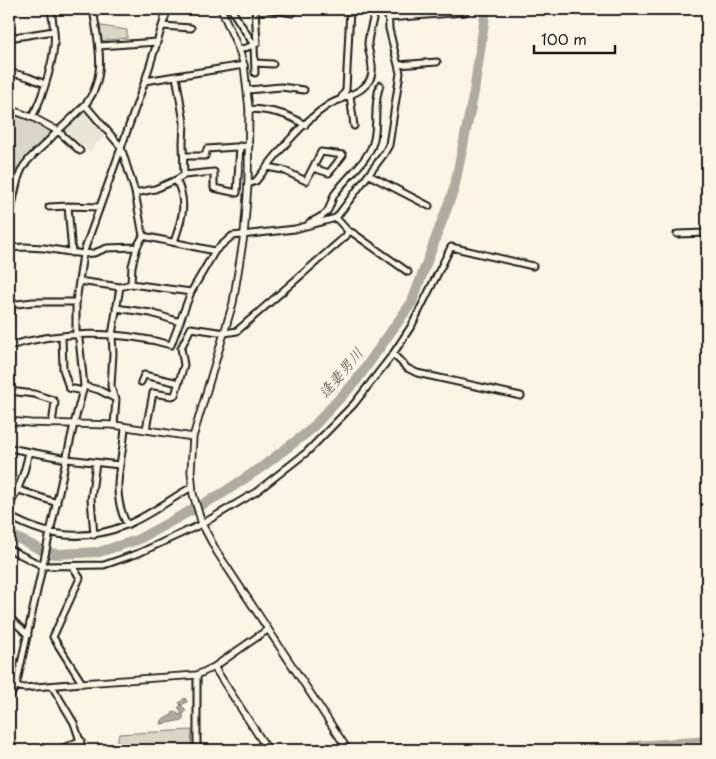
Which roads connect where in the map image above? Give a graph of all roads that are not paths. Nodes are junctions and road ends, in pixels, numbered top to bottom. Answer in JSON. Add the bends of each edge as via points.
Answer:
{"nodes":[{"id":1,"x":51,"y":9,"type":"edge"},
{"id":2,"x":93,"y":9,"type":"edge"},
{"id":3,"x":168,"y":9,"type":"edge"},
{"id":4,"x":221,"y":9,"type":"edge"},
{"id":5,"x":231,"y":9,"type":"edge"},
{"id":6,"x":255,"y":9,"type":"edge"},
{"id":7,"x":268,"y":9,"type":"edge"},
{"id":8,"x":295,"y":9,"type":"edge"},
{"id":9,"x":350,"y":9,"type":"edge"},
{"id":10,"x":376,"y":9,"type":"edge"},
{"id":11,"x":388,"y":9,"type":"edge"},
{"id":12,"x":464,"y":12,"type":"dead end"},
{"id":13,"x":388,"y":18,"type":"junction"},
{"id":14,"x":164,"y":20,"type":"joint"},
{"id":15,"x":162,"y":26,"type":"junction"},
{"id":16,"x":191,"y":28,"type":"dead end"},
{"id":17,"x":54,"y":31,"type":"junction"},
{"id":18,"x":9,"y":38,"type":"edge"},
{"id":19,"x":157,"y":42,"type":"junction"},
{"id":20,"x":254,"y":45,"type":"junction"},
{"id":21,"x":99,"y":46,"type":"junction"},
{"id":22,"x":240,"y":50,"type":"junction"},
{"id":23,"x":436,"y":62,"type":"dead end"},
{"id":24,"x":255,"y":63,"type":"junction"},
{"id":25,"x":273,"y":64,"type":"dead end"},
{"id":26,"x":244,"y":65,"type":"junction"},
{"id":27,"x":398,"y":65,"type":"junction"},
{"id":28,"x":9,"y":72,"type":"edge"},
{"id":29,"x":255,"y":73,"type":"dead end"},
{"id":30,"x":176,"y":76,"type":"junction"},
{"id":31,"x":146,"y":81,"type":"junction"},
{"id":32,"x":45,"y":84,"type":"junction"},
{"id":33,"x":380,"y":85,"type":"dead end"},
{"id":34,"x":248,"y":90,"type":"junction"},
{"id":35,"x":304,"y":90,"type":"dead end"},
{"id":36,"x":350,"y":95,"type":"junction"},
{"id":37,"x":340,"y":100,"type":"junction"},
{"id":38,"x":85,"y":105,"type":"junction"},
{"id":39,"x":9,"y":108,"type":"edge"},
{"id":40,"x":249,"y":108,"type":"junction"},
{"id":41,"x":32,"y":117,"type":"junction"},
{"id":42,"x":305,"y":125,"type":"junction"},
{"id":43,"x":354,"y":126,"type":"dead end"},
{"id":44,"x":58,"y":131,"type":"junction"},
{"id":45,"x":240,"y":146,"type":"junction"},
{"id":46,"x":249,"y":146,"type":"junction"},
{"id":47,"x":121,"y":147,"type":"junction"},
{"id":48,"x":80,"y":151,"type":"dead end"},
{"id":49,"x":184,"y":156,"type":"junction"},
{"id":50,"x":267,"y":167,"type":"junction"},
{"id":51,"x":313,"y":168,"type":"junction"},
{"id":52,"x":184,"y":175,"type":"junction"},
{"id":53,"x":369,"y":175,"type":"junction"},
{"id":54,"x":176,"y":180,"type":"junction"},
{"id":55,"x":248,"y":184,"type":"junction"},
{"id":56,"x":135,"y":193,"type":"junction"},
{"id":57,"x":68,"y":206,"type":"junction"},
{"id":58,"x":429,"y":206,"type":"dead end"},
{"id":59,"x":49,"y":207,"type":"dead end"},
{"id":60,"x":100,"y":207,"type":"junction"},
{"id":61,"x":336,"y":218,"type":"junction"},
{"id":62,"x":9,"y":224,"type":"edge"},
{"id":63,"x":302,"y":227,"type":"junction"},
{"id":64,"x":348,"y":232,"type":"junction"},
{"id":65,"x":707,"y":233,"type":"edge"},
{"id":66,"x":677,"y":234,"type":"dead end"},
{"id":67,"x":244,"y":235,"type":"junction"},
{"id":68,"x":143,"y":236,"type":"junction"},
{"id":69,"x":174,"y":242,"type":"junction"},
{"id":70,"x":137,"y":247,"type":"junction"},
{"id":71,"x":9,"y":248,"type":"edge"},
{"id":72,"x":215,"y":251,"type":"junction"},
{"id":73,"x":72,"y":252,"type":"junction"},
{"id":74,"x":83,"y":254,"type":"junction"},
{"id":75,"x":533,"y":266,"type":"dead end"},
{"id":76,"x":408,"y":272,"type":"dead end"},
{"id":77,"x":78,"y":281,"type":"junction"},
{"id":78,"x":131,"y":284,"type":"junction"},
{"id":79,"x":120,"y":287,"type":"junction"},
{"id":80,"x":191,"y":292,"type":"junction"},
{"id":81,"x":76,"y":302,"type":"junction"},
{"id":82,"x":10,"y":305,"type":"edge"},
{"id":83,"x":116,"y":308,"type":"junction"},
{"id":84,"x":180,"y":322,"type":"junction"},
{"id":85,"x":9,"y":329,"type":"edge"},
{"id":86,"x":225,"y":333,"type":"junction"},
{"id":87,"x":76,"y":334,"type":"junction"},
{"id":88,"x":62,"y":336,"type":"junction"},
{"id":89,"x":112,"y":336,"type":"junction"},
{"id":90,"x":171,"y":345,"type":"junction"},
{"id":91,"x":9,"y":346,"type":"edge"},
{"id":92,"x":181,"y":348,"type":"junction"},
{"id":93,"x":393,"y":354,"type":"junction"},
{"id":94,"x":141,"y":382,"type":"dead end"},
{"id":95,"x":179,"y":383,"type":"junction"},
{"id":96,"x":84,"y":388,"type":"junction"},
{"id":97,"x":9,"y":391,"type":"edge"},
{"id":98,"x":521,"y":396,"type":"dead end"},
{"id":99,"x":114,"y":397,"type":"junction"},
{"id":100,"x":9,"y":421,"type":"edge"},
{"id":101,"x":52,"y":424,"type":"junction"},
{"id":102,"x":74,"y":424,"type":"junction"},
{"id":103,"x":114,"y":426,"type":"junction"},
{"id":104,"x":125,"y":427,"type":"junction"},
{"id":105,"x":146,"y":429,"type":"junction"},
{"id":106,"x":193,"y":437,"type":"junction"},
{"id":107,"x":9,"y":448,"type":"edge"},
{"id":108,"x":29,"y":452,"type":"junction"},
{"id":109,"x":67,"y":459,"type":"junction"},
{"id":110,"x":96,"y":463,"type":"junction"},
{"id":111,"x":119,"y":466,"type":"junction"},
{"id":112,"x":19,"y":490,"type":"junction"},
{"id":113,"x":193,"y":491,"type":"junction"},
{"id":114,"x":57,"y":503,"type":"junction"},
{"id":115,"x":9,"y":506,"type":"edge"},
{"id":116,"x":9,"y":516,"type":"edge"},
{"id":117,"x":200,"y":521,"type":"junction"},
{"id":118,"x":128,"y":525,"type":"junction"},
{"id":119,"x":50,"y":534,"type":"junction"},
{"id":120,"x":94,"y":535,"type":"junction"},
{"id":121,"x":9,"y":549,"type":"edge"},
{"id":122,"x":43,"y":564,"type":"junction"},
{"id":123,"x":73,"y":567,"type":"junction"},
{"id":124,"x":9,"y":617,"type":"edge"},
{"id":125,"x":267,"y":630,"type":"junction"},
{"id":126,"x":28,"y":635,"type":"junction"},
{"id":127,"x":214,"y":668,"type":"junction"},
{"id":128,"x":197,"y":675,"type":"junction"},
{"id":129,"x":82,"y":683,"type":"junction"},
{"id":130,"x":16,"y":686,"type":"junction"},
{"id":131,"x":52,"y":686,"type":"junction"},
{"id":132,"x":9,"y":698,"type":"edge"},
{"id":133,"x":81,"y":740,"type":"junction"},
{"id":134,"x":264,"y":744,"type":"junction"},
{"id":135,"x":59,"y":750,"type":"edge"},
{"id":136,"x":83,"y":750,"type":"edge"},
{"id":137,"x":197,"y":750,"type":"edge"},
{"id":138,"x":255,"y":750,"type":"edge"},
{"id":139,"x":268,"y":750,"type":"edge"},
{"id":140,"x":348,"y":750,"type":"edge"}],
"edges":[{"from":1,"to":17,"type":"street"},
{"from":2,"to":21,"type":"street"},
{"from":3,"to":14,"type":"street"},
{"from":4,"to":22,"type":"street"},
{"from":5,"to":20,"type":"street"},
{"from":6,"to":20,"type":"street"},
{"from":7,"to":8,"type":"street","via":[[292,13]]},
{"from":9,"to":37,"type":"street","via":[[346,90]]},
{"from":10,"to":36,"type":"street","via":[[368,45],[371,77],[360,90]]},
{"from":11,"to":13,"type":"street"},
{"from":12,"to":13,"type":"street"},
{"from":13,"to":27,"type":"street"},
{"from":14,"to":15,"type":"street"},
{"from":15,"to":16,"type":"street"},
{"from":15,"to":19,"type":"street"},
{"from":17,"to":18,"type":"street"},
{"from":17,"to":32,"type":"street","via":[[54,54]]},
{"from":19,"to":21,"type":"street"},
{"from":19,"to":31,"type":"street"},
{"from":20,"to":22,"type":"street"},
{"from":20,"to":24,"type":"street"},
{"from":21,"to":38,"type":"street","via":[[100,75]]},
{"from":22,"to":26,"type":"street"},
{"from":23,"to":27,"type":"street"},
{"from":24,"to":25,"type":"street"},
{"from":24,"to":29,"type":"street"},
{"from":26,"to":30,"type":"street"},
{"from":26,"to":34,"type":"street"},
{"from":27,"to":53,"type":"street","via":[[400,72],[389,145]]},
{"from":28,"to":32,"type":"street"},
{"from":30,"to":31,"type":"street"},
{"from":30,"to":49,"type":"street","via":[[184,122]]},
{"from":31,"to":47,"type":"street"},
{"from":32,"to":41,"type":"street"},
{"from":33,"to":63,"type":"street","via":[[374,140],[369,154],[332,197],[327,213]]},
{"from":34,"to":35,"type":"street","via":[[281,87]]},
{"from":34,"to":40,"type":"street"},
{"from":36,"to":37,"type":"street"},
{"from":36,"to":43,"type":"street"},
{"from":37,"to":42,"type":"street","via":[[327,105]]},
{"from":38,"to":44,"type":"street"},
{"from":38,"to":47,"type":"street"},
{"from":39,"to":41,"type":"street"},
{"from":40,"to":42,"type":"street","via":[[272,110]]},
{"from":40,"to":46,"type":"street"},
{"from":41,"to":44,"type":"street"},
{"from":42,"to":50,"type":"street"},
{"from":44,"to":48,"type":"street"},
{"from":44,"to":62,"type":"street","via":[[21,170]]},
{"from":45,"to":46,"type":"street"},
{"from":45,"to":49,"type":"street","via":[[207,149],[205,156]]},
{"from":45,"to":52,"type":"street","via":[[237,193],[214,188],[214,172]]},
{"from":46,"to":55,"type":"street"},
{"from":47,"to":56,"type":"street"},
{"from":47,"to":60,"type":"street"},
{"from":49,"to":52,"type":"street"},
{"from":50,"to":51,"type":"street","via":[[283,170],[306,181]]},
{"from":50,"to":55,"type":"street","via":[[256,181]]},
{"from":51,"to":51,"type":"street","via":[[321,152],[343,155],[329,173]]},
{"from":52,"to":54,"type":"street"},
{"from":53,"to":58,"type":"street"},
{"from":53,"to":61,"type":"street"},
{"from":54,"to":56,"type":"street"},
{"from":54,"to":69,"type":"street","via":[[184,210]]},
{"from":55,"to":67,"type":"street"},
{"from":56,"to":68,"type":"street"},
{"from":57,"to":59,"type":"street"},
{"from":57,"to":60,"type":"street"},
{"from":57,"to":73,"type":"street"},
{"from":60,"to":74,"type":"street"},
{"from":61,"to":63,"type":"street"},
{"from":61,"to":64,"type":"street"},
{"from":63,"to":67,"type":"street"},
{"from":64,"to":76,"type":"street"},
{"from":64,"to":86,"type":"street","via":[[250,321],[237,331]]},
{"from":65,"to":66,"type":"street"},
{"from":67,"to":72,"type":"street","via":[[232,236]]},
{"from":67,"to":86,"type":"street"},
{"from":68,"to":69,"type":"street"},
{"from":68,"to":70,"type":"street"},
{"from":69,"to":72,"type":"street"},
{"from":70,"to":74,"type":"street","via":[[107,248]]},
{"from":70,"to":78,"type":"street"},
{"from":71,"to":73,"type":"street"},
{"from":72,"to":80,"type":"street"},
{"from":73,"to":74,"type":"street"},
{"from":74,"to":77,"type":"street"},
{"from":75,"to":93,"type":"street","via":[[451,247],[412,325]]},
{"from":77,"to":79,"type":"street"},
{"from":77,"to":81,"type":"street"},
{"from":78,"to":79,"type":"street"},
{"from":78,"to":80,"type":"street"},
{"from":79,"to":83,"type":"street"},
{"from":80,"to":84,"type":"street"},
{"from":81,"to":82,"type":"street"},
{"from":81,"to":87,"type":"street"},
{"from":82,"to":85,"type":"street"},
{"from":83,"to":84,"type":"street","via":[[151,313]]},
{"from":83,"to":89,"type":"street"},
{"from":84,"to":90,"type":"street"},
{"from":86,"to":92,"type":"street","via":[[191,328]]},
{"from":86,"to":106,"type":"street"},
{"from":87,"to":88,"type":"street"},
{"from":87,"to":89,"type":"street"},
{"from":87,"to":96,"type":"street"},
{"from":88,"to":91,"type":"street"},
{"from":88,"to":96,"type":"street","via":[[63,369],[69,388]]},
{"from":89,"to":90,"type":"street"},
{"from":89,"to":99,"type":"street","via":[[111,386]]},
{"from":90,"to":92,"type":"street"},
{"from":92,"to":95,"type":"street","via":[[184,365]]},
{"from":93,"to":98,"type":"street","via":[[417,373]]},
{"from":93,"to":117,"type":"street","via":[[354,404],[307,452],[256,492]]},
{"from":94,"to":95,"type":"street","via":[[144,375]]},
{"from":95,"to":105,"type":"street","via":[[174,396],[153,393]]},
{"from":96,"to":99,"type":"street"},
{"from":96,"to":102,"type":"street"},
{"from":97,"to":101,"type":"street","via":[[53,400]]},
{"from":99,"to":103,"type":"street"},
{"from":100,"to":101,"type":"street"},
{"from":101,"to":102,"type":"street"},
{"from":102,"to":103,"type":"street"},
{"from":102,"to":109,"type":"street"},
{"from":103,"to":104,"type":"street"},
{"from":104,"to":105,"type":"street"},
{"from":104,"to":111,"type":"street"},
{"from":105,"to":106,"type":"street"},
{"from":106,"to":113,"type":"street"},
{"from":107,"to":108,"type":"street"},
{"from":108,"to":109,"type":"street"},
{"from":108,"to":112,"type":"street"},
{"from":109,"to":110,"type":"street"},
{"from":109,"to":114,"type":"street"},
{"from":110,"to":111,"type":"street"},
{"from":110,"to":120,"type":"street","via":[[91,499]]},
{"from":111,"to":118,"type":"street","via":[[117,491]]},
{"from":112,"to":114,"type":"street"},
{"from":112,"to":115,"type":"street"},
{"from":113,"to":117,"type":"street"},
{"from":113,"to":118,"type":"street"},
{"from":114,"to":119,"type":"street"},
{"from":116,"to":119,"type":"street"},
{"from":117,"to":123,"type":"street","via":[[130,557],[104,565]]},
{"from":117,"to":125,"type":"street"},
{"from":118,"to":120,"type":"street"},
{"from":119,"to":120,"type":"street"},
{"from":119,"to":122,"type":"street"},
{"from":121,"to":122,"type":"street"},
{"from":122,"to":123,"type":"street"},
{"from":122,"to":126,"type":"street"},
{"from":123,"to":129,"type":"street","via":[[80,578],[53,637]]},
{"from":124,"to":126,"type":"street"},
{"from":125,"to":127,"type":"street"},
{"from":125,"to":140,"type":"street"},
{"from":126,"to":130,"type":"street"},
{"from":127,"to":128,"type":"street"},
{"from":127,"to":134,"type":"street"},
{"from":128,"to":129,"type":"street"},
{"from":128,"to":137,"type":"street"},
{"from":129,"to":131,"type":"street"},
{"from":130,"to":131,"type":"street"},
{"from":130,"to":132,"type":"street"},
{"from":131,"to":133,"type":"street"},
{"from":133,"to":135,"type":"street"},
{"from":133,"to":136,"type":"street"},
{"from":134,"to":138,"type":"street"},
{"from":134,"to":139,"type":"street"}]}
